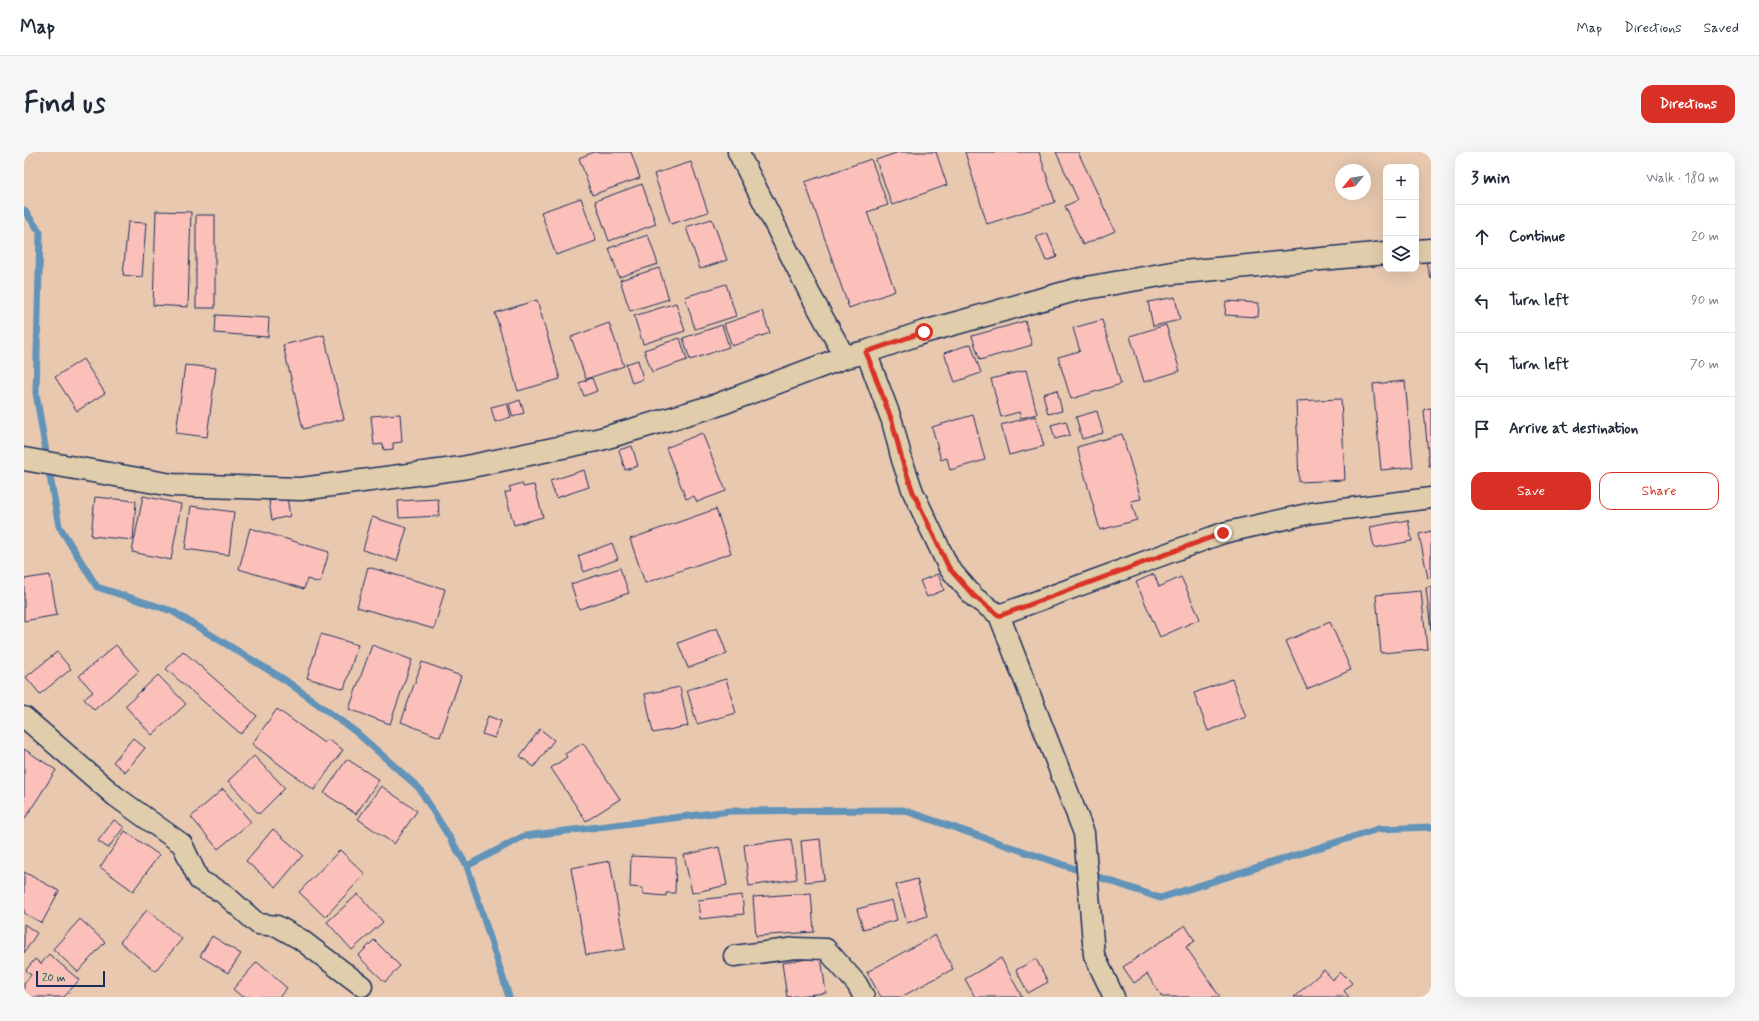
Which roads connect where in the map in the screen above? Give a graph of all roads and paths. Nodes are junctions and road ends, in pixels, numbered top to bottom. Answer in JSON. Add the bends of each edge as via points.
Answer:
{"nodes":[{"id":1,"x":738,"y":152,"type":"edge"},
{"id":2,"x":1431,"y":250,"type":"edge"},
{"id":3,"x":1419,"y":251,"type":"edge"},
{"id":4,"x":1383,"y":253,"type":"edge"},
{"id":5,"x":866,"y":352,"type":"junction"},
{"id":6,"x":845,"y":357,"type":"junction"},
{"id":7,"x":24,"y":459,"type":"edge"},
{"id":8,"x":1431,"y":498,"type":"edge"},
{"id":9,"x":999,"y":616,"type":"junction"},
{"id":10,"x":24,"y":717,"type":"edge"},
{"id":11,"x":734,"y":956,"type":"dead end"},
{"id":12,"x":362,"y":986,"type":"dead end"},
{"id":13,"x":864,"y":997,"type":"edge"},
{"id":14,"x":1114,"y":997,"type":"edge"}],
"edges":[{"from":1,"to":6,"type":"street"},
{"from":2,"to":3,"type":"street"},
{"from":4,"to":5,"type":"street","via":[[1172,273],[1075,290],[924,332]]},
{"from":5,"to":6,"type":"street"},
{"from":5,"to":9,"type":"street","via":[[892,421],[913,492],[949,568],[974,596]]},
{"from":6,"to":7,"type":"street","via":[[716,405],[601,439],[462,468],[301,489],[172,485]]},
{"from":8,"to":9,"type":"street","via":[[1312,513],[1223,533]]},
{"from":9,"to":14,"type":"street","via":[[1084,834],[1094,955]]},
{"from":10,"to":12,"type":"street","via":[[115,796],[182,844],[199,880],[223,893],[258,924],[277,926],[300,939]]},
{"from":11,"to":13,"type":"street","via":[[796,948],[826,950],[857,984]]}]}
